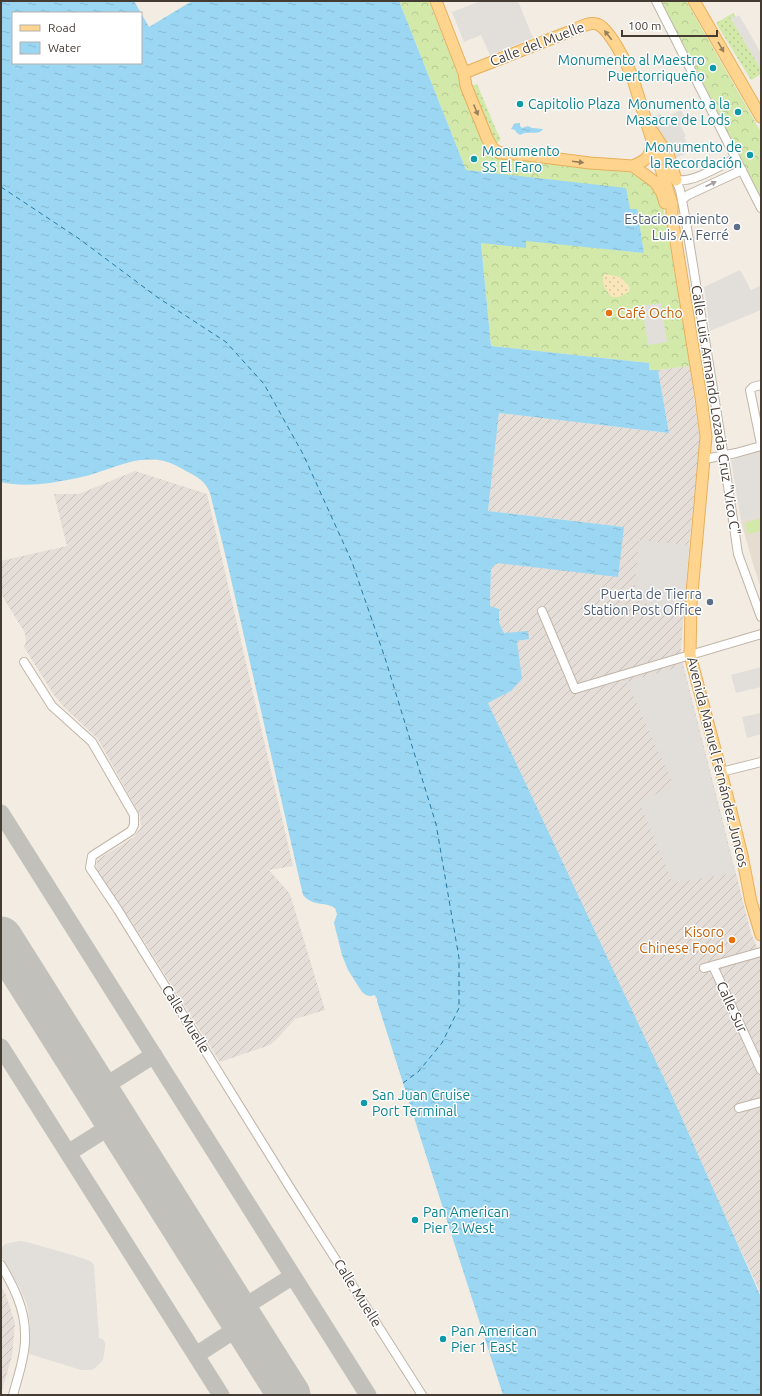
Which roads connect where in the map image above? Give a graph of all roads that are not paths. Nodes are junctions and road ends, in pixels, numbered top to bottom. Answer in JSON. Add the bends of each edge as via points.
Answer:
{"nodes":[{"id":1,"x":436,"y":1,"type":"edge"},
{"id":2,"x":656,"y":1,"type":"edge"},
{"id":3,"x":694,"y":1,"type":"edge"},
{"id":4,"x":464,"y":73,"type":"junction"},
{"id":5,"x":761,"y":117,"type":"edge"},
{"id":6,"x":646,"y":121,"type":"junction"},
{"id":7,"x":653,"y":143,"type":"junction"},
{"id":8,"x":736,"y":158,"type":"junction"},
{"id":9,"x":633,"y":166,"type":"junction"},
{"id":10,"x":742,"y":170,"type":"junction"},
{"id":11,"x":671,"y":182,"type":"junction"},
{"id":12,"x":682,"y":200,"type":"junction"},
{"id":13,"x":761,"y":208,"type":"edge"},
{"id":14,"x":672,"y":217,"type":"junction"},
{"id":15,"x":757,"y":386,"type":"edge"},
{"id":16,"x":761,"y":445,"type":"edge"},
{"id":17,"x":724,"y":456,"type":"junction"},
{"id":18,"x":705,"y":459,"type":"junction"},
{"id":19,"x":542,"y":611,"type":"dead end"},
{"id":20,"x":761,"y":617,"type":"edge"},
{"id":21,"x":761,"y":634,"type":"edge"},
{"id":22,"x":690,"y":655,"type":"junction"},
{"id":23,"x":24,"y":662,"type":"dead end"},
{"id":24,"x":761,"y":762,"type":"edge"},
{"id":25,"x":721,"y":772,"type":"junction"},
{"id":26,"x":761,"y":935,"type":"edge"},
{"id":27,"x":761,"y":952,"type":"edge"},
{"id":28,"x":713,"y":966,"type":"junction"},
{"id":29,"x":704,"y":968,"type":"dead end"},
{"id":30,"x":761,"y":1070,"type":"edge"},
{"id":31,"x":761,"y":1102,"type":"edge"},
{"id":32,"x":739,"y":1108,"type":"dead end"},
{"id":33,"x":1,"y":1265,"type":"edge"},
{"id":34,"x":13,"y":1395,"type":"edge"},
{"id":35,"x":422,"y":1395,"type":"edge"}],
"edges":[{"from":1,"to":4,"type":"main road"},
{"from":2,"to":8,"type":"street"},
{"from":3,"to":5,"type":"main road","one_way":true},
{"from":6,"to":4,"type":"main road","name":"Calle del Muelle","one_way":true,"via":[[625,60],[608,34],[596,23],[576,28]]},
{"from":4,"to":9,"type":"main road","one_way":true,"via":[[465,83],[491,147],[500,153]]},
{"from":6,"to":7,"type":"main road","name":"Calle del Muelle"},
{"from":6,"to":11,"type":"main road","name":"Calle del Muelle","via":[[669,157]]},
{"from":7,"to":9,"type":"main road","via":[[646,160]]},
{"from":7,"to":11,"type":"main road","name":"Calle del Muelle"},
{"from":8,"to":10,"type":"street"},
{"from":8,"to":11,"type":"street","via":[[696,177]]},
{"from":9,"to":11,"type":"street","via":[[644,168]]},
{"from":9,"to":14,"type":"main road","via":[[659,187]]},
{"from":12,"to":10,"type":"street","one_way":true},
{"from":10,"to":13,"type":"street"},
{"from":11,"to":12,"type":"street"},
{"from":11,"to":14,"type":"main road","name":"Avenida Manuel Fernández Juncos"},
{"from":12,"to":17,"type":"street","name":"Calle Luis Armando Lozada Cruz \"Vico C\""},
{"from":14,"to":18,"type":"main road","name":"Avenida Manuel Fernández Juncos","via":[[702,397],[706,438]]},
{"from":15,"to":16,"type":"street","via":[[750,390]]},
{"from":16,"to":17,"type":"street"},
{"from":17,"to":18,"type":"street"},
{"from":17,"to":20,"type":"street","name":"Calle Luis Armando Lozada Cruz \"Vico C\"","via":[[738,554]]},
{"from":18,"to":22,"type":"main road","name":"Avenida Manuel Fernández Juncos","via":[[691,604]]},
{"from":19,"to":22,"type":"street","via":[[575,689]]},
{"from":21,"to":22,"type":"street"},
{"from":22,"to":25,"type":"main road","name":"Avenida Manuel Fernández Juncos"},
{"from":23,"to":35,"type":"street","name":"Calle Muelle","via":[[52,706],[92,742],[134,815],[131,831],[92,856],[90,868]]},
{"from":24,"to":25,"type":"street"},
{"from":25,"to":26,"type":"main road","name":"Avenida Manuel Fernández Juncos"},
{"from":27,"to":28,"type":"street"},
{"from":28,"to":29,"type":"street"},
{"from":28,"to":30,"type":"street","name":"Calle Sur"},
{"from":31,"to":32,"type":"street"},
{"from":33,"to":34,"type":"street","via":[[13,1284],[21,1307],[25,1335]]}]}
